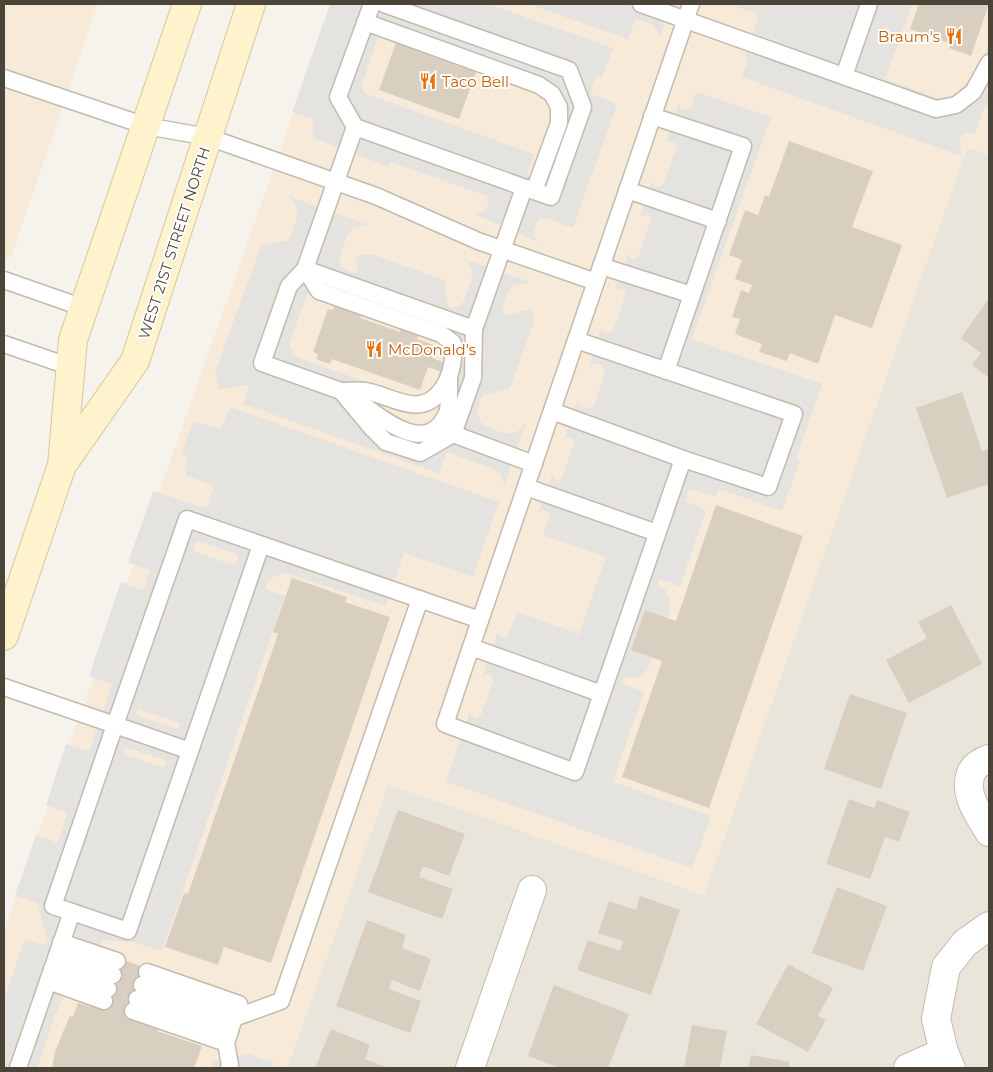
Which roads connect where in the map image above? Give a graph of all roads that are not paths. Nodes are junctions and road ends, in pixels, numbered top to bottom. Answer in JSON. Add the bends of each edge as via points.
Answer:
{"nodes":[{"id":1,"x":187,"y":4,"type":"edge"},
{"id":2,"x":251,"y":4,"type":"edge"},
{"id":3,"x":372,"y":4,"type":"edge"},
{"id":4,"x":384,"y":4,"type":"edge"},
{"id":5,"x":641,"y":4,"type":"edge"},
{"id":6,"x":691,"y":4,"type":"edge"},
{"id":7,"x":870,"y":4,"type":"edge"},
{"id":8,"x":685,"y":20,"type":"junction"},
{"id":9,"x":365,"y":22,"type":"junction"},
{"id":10,"x":989,"y":63,"type":"edge"},
{"id":11,"x":844,"y":76,"type":"junction"},
{"id":12,"x":4,"y":79,"type":"edge"},
{"id":13,"x":652,"y":116,"type":"junction"},
{"id":14,"x":146,"y":126,"type":"junction"},
{"id":15,"x":355,"y":127,"type":"junction"},
{"id":16,"x":208,"y":137,"type":"junction"},
{"id":17,"x":336,"y":182,"type":"junction"},
{"id":18,"x":529,"y":190,"type":"junction"},
{"id":19,"x":628,"y":190,"type":"junction"},
{"id":20,"x":718,"y":221,"type":"junction"},
{"id":21,"x":502,"y":249,"type":"junction"},
{"id":22,"x":602,"y":266,"type":"junction"},
{"id":23,"x":305,"y":269,"type":"junction"},
{"id":24,"x":4,"y":280,"type":"edge"},
{"id":25,"x":596,"y":282,"type":"junction"},
{"id":26,"x":692,"y":295,"type":"junction"},
{"id":27,"x":84,"y":308,"type":"junction"},
{"id":28,"x":474,"y":329,"type":"junction"},
{"id":29,"x":576,"y":340,"type":"junction"},
{"id":30,"x":4,"y":344,"type":"edge"},
{"id":31,"x":71,"y":367,"type":"junction"},
{"id":32,"x":666,"y":371,"type":"junction"},
{"id":33,"x":449,"y":378,"type":"junction"},
{"id":34,"x":342,"y":391,"type":"junction"},
{"id":35,"x":552,"y":411,"type":"junction"},
{"id":36,"x":453,"y":434,"type":"junction"},
{"id":37,"x":683,"y":458,"type":"junction"},
{"id":38,"x":534,"y":464,"type":"junction"},
{"id":39,"x":62,"y":465,"type":"junction"},
{"id":40,"x":526,"y":488,"type":"junction"},
{"id":41,"x":657,"y":533,"type":"junction"},
{"id":42,"x":261,"y":545,"type":"junction"},
{"id":43,"x":10,"y":597,"type":"edge"},
{"id":44,"x":420,"y":599,"type":"junction"},
{"id":45,"x":480,"y":620,"type":"junction"},
{"id":46,"x":4,"y":636,"type":"edge"},
{"id":47,"x":471,"y":647,"type":"junction"},
{"id":48,"x":4,"y":687,"type":"edge"},
{"id":49,"x":602,"y":694,"type":"junction"},
{"id":50,"x":115,"y":725,"type":"junction"},
{"id":51,"x":190,"y":751,"type":"junction"},
{"id":52,"x":989,"y":759,"type":"edge"},
{"id":53,"x":989,"y":832,"type":"edge"},
{"id":54,"x":532,"y":890,"type":"dead end"},
{"id":55,"x":72,"y":912,"type":"junction"},
{"id":56,"x":989,"y":926,"type":"edge"},
{"id":57,"x":55,"y":962,"type":"junction"},
{"id":58,"x":230,"y":1031,"type":"junction"},
{"id":59,"x":948,"y":1060,"type":"edge"},
{"id":60,"x":18,"y":1068,"type":"edge"},
{"id":61,"x":229,"y":1068,"type":"edge"},
{"id":62,"x":470,"y":1068,"type":"edge"},
{"id":63,"x":908,"y":1068,"type":"edge"}],
"edges":[{"from":1,"to":14,"type":"main road","name":"WEST 21ST STREET NORTH"},
{"from":2,"to":16,"type":"main road","name":"WEST 21ST STREET NORTH"},
{"from":3,"to":9,"type":"lane"},
{"from":4,"to":18,"type":"lane","via":[[568,70],[583,107],[551,197]]},
{"from":5,"to":8,"type":"lane"},
{"from":6,"to":8,"type":"lane"},
{"from":7,"to":11,"type":"lane"},
{"from":8,"to":11,"type":"lane"},
{"from":8,"to":13,"type":"lane"},
{"from":9,"to":15,"type":"lane","via":[[338,96]]},
{"from":9,"to":18,"type":"lane","via":[[540,85],[552,94],[559,107],[559,123]]},
{"from":10,"to":11,"type":"lane","via":[[973,92],[956,105],[936,109]]},
{"from":12,"to":14,"type":"lane"},
{"from":13,"to":19,"type":"lane"},
{"from":13,"to":20,"type":"lane","via":[[743,146]]},
{"from":14,"to":16,"type":"lane"},
{"from":14,"to":27,"type":"main road","name":"WEST 21ST STREET NORTH"},
{"from":15,"to":17,"type":"lane"},
{"from":15,"to":18,"type":"lane"},
{"from":16,"to":17,"type":"lane"},
{"from":16,"to":39,"type":"main road","name":"WEST 21ST STREET NORTH","via":[[135,361]]},
{"from":17,"to":21,"type":"lane"},
{"from":17,"to":23,"type":"lane"},
{"from":18,"to":21,"type":"lane"},
{"from":19,"to":20,"type":"lane"},
{"from":19,"to":22,"type":"lane"},
{"from":20,"to":26,"type":"lane"},
{"from":21,"to":25,"type":"lane"},
{"from":21,"to":28,"type":"lane"},
{"from":22,"to":25,"type":"lane"},
{"from":22,"to":26,"type":"lane"},
{"from":23,"to":28,"type":"lane"},
{"from":23,"to":33,"type":"lane","via":[[319,291],[441,334],[453,343],[454,360]]},
{"from":23,"to":34,"type":"lane","via":[[289,286],[262,362]]},
{"from":24,"to":27,"type":"lane"},
{"from":25,"to":29,"type":"lane"},
{"from":26,"to":32,"type":"lane"},
{"from":27,"to":31,"type":"main road","name":"WEST 21ST STREET NORTH","via":[[73,340]]},
{"from":28,"to":36,"type":"lane","via":[[473,378]]},
{"from":29,"to":32,"type":"lane"},
{"from":29,"to":35,"type":"lane"},
{"from":30,"to":31,"type":"lane"},
{"from":31,"to":39,"type":"main road","name":"WEST 21ST STREET NORTH"},
{"from":32,"to":37,"type":"lane","via":[[794,414],[768,487]]},
{"from":33,"to":34,"type":"lane","via":[[438,396],[423,404],[401,404],[366,391]]},
{"from":33,"to":34,"type":"lane","via":[[448,412],[437,428],[424,434],[408,433],[395,427]]},
{"from":34,"to":36,"type":"lane","via":[[386,442],[420,453]]},
{"from":35,"to":37,"type":"lane"},
{"from":35,"to":38,"type":"lane"},
{"from":36,"to":38,"type":"lane"},
{"from":37,"to":41,"type":"lane"},
{"from":38,"to":40,"type":"lane"},
{"from":39,"to":43,"type":"main road","name":"WEST 21ST STREET NORTH"},
{"from":40,"to":41,"type":"lane"},
{"from":40,"to":45,"type":"lane"},
{"from":41,"to":49,"type":"lane"},
{"from":42,"to":44,"type":"lane"},
{"from":42,"to":50,"type":"lane","via":[[187,519]]},
{"from":42,"to":51,"type":"lane"},
{"from":43,"to":46,"type":"main road","name":"WEST 21ST STREET NORTH"},
{"from":44,"to":45,"type":"lane"},
{"from":44,"to":58,"type":"lane","via":[[282,1001]]},
{"from":45,"to":47,"type":"lane"},
{"from":47,"to":49,"type":"lane"},
{"from":47,"to":49,"type":"lane","via":[[445,724],[575,772]]},
{"from":48,"to":50,"type":"lane"},
{"from":50,"to":51,"type":"lane"},
{"from":50,"to":55,"type":"lane","via":[[53,906]]},
{"from":51,"to":55,"type":"lane","via":[[128,931]]},
{"from":52,"to":53,"type":"street","via":[[973,769],[968,781],[969,795]]},
{"from":54,"to":62,"type":"street"},
{"from":55,"to":57,"type":"lane"},
{"from":56,"to":59,"type":"street","via":[[964,943],[946,967],[936,1019]]},
{"from":57,"to":57,"type":"lane","via":[[110,982]]},
{"from":57,"to":60,"type":"lane"},
{"from":58,"to":58,"type":"lane","via":[[140,992],[239,1004]]},
{"from":58,"to":61,"type":"lane"},
{"from":59,"to":63,"type":"street"}]}
